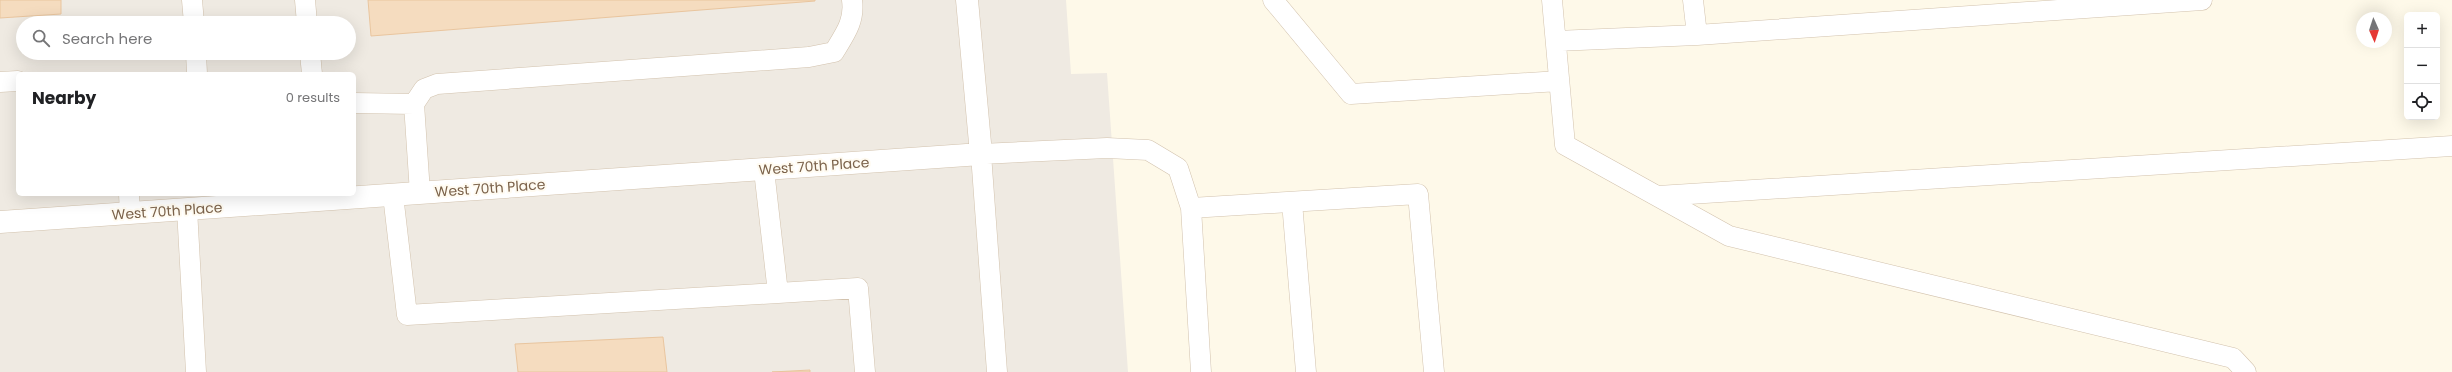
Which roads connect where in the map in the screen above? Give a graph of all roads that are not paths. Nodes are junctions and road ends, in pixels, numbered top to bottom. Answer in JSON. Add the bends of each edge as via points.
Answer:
{"nodes":[{"id":1,"x":192,"y":0,"type":"edge"},
{"id":2,"x":305,"y":0,"type":"edge"},
{"id":3,"x":852,"y":0,"type":"edge"},
{"id":4,"x":967,"y":0,"type":"edge"},
{"id":5,"x":1273,"y":0,"type":"edge"},
{"id":6,"x":1552,"y":0,"type":"edge"},
{"id":7,"x":1693,"y":0,"type":"edge"},
{"id":8,"x":2202,"y":0,"type":"edge"},
{"id":9,"x":193,"y":16,"type":"edge"},
{"id":10,"x":306,"y":16,"type":"edge"},
{"id":11,"x":1697,"y":35,"type":"junction"},
{"id":12,"x":1556,"y":41,"type":"junction"},
{"id":13,"x":196,"y":60,"type":"edge"},
{"id":14,"x":311,"y":60,"type":"edge"},
{"id":15,"x":197,"y":72,"type":"edge"},
{"id":16,"x":312,"y":72,"type":"edge"},
{"id":17,"x":16,"y":81,"type":"edge"},
{"id":18,"x":1559,"y":81,"type":"junction"},
{"id":19,"x":0,"y":82,"type":"edge"},
{"id":20,"x":356,"y":103,"type":"edge"},
{"id":21,"x":414,"y":104,"type":"junction"},
{"id":22,"x":2452,"y":146,"type":"edge"},
{"id":23,"x":981,"y":154,"type":"junction"},
{"id":24,"x":764,"y":170,"type":"junction"},
{"id":25,"x":420,"y":193,"type":"junction"},
{"id":26,"x":393,"y":195,"type":"junction"},
{"id":27,"x":1658,"y":196,"type":"junction"},
{"id":28,"x":1292,"y":202,"type":"junction"},
{"id":29,"x":129,"y":204,"type":"edge"},
{"id":30,"x":1191,"y":208,"type":"junction"},
{"id":31,"x":187,"y":209,"type":"junction"},
{"id":32,"x":0,"y":222,"type":"edge"},
{"id":33,"x":778,"y":293,"type":"junction"},
{"id":34,"x":196,"y":372,"type":"edge"},
{"id":35,"x":865,"y":372,"type":"edge"},
{"id":36,"x":997,"y":372,"type":"edge"},
{"id":37,"x":1201,"y":372,"type":"edge"},
{"id":38,"x":1306,"y":372,"type":"edge"},
{"id":39,"x":1434,"y":372,"type":"edge"},
{"id":40,"x":2246,"y":372,"type":"edge"}],
"edges":[{"from":1,"to":9,"type":"lane"},
{"from":2,"to":10,"type":"lane"},
{"from":3,"to":21,"type":"lane","via":[[854,14],[834,52],[809,58],[437,84],[424,89]]},
{"from":4,"to":23,"type":"street"},
{"from":5,"to":18,"type":"lane","via":[[1351,94]]},
{"from":6,"to":12,"type":"lane"},
{"from":7,"to":11,"type":"lane"},
{"from":8,"to":11,"type":"lane"},
{"from":11,"to":12,"type":"lane"},
{"from":12,"to":18,"type":"lane"},
{"from":13,"to":15,"type":"lane"},
{"from":14,"to":16,"type":"lane"},
{"from":17,"to":19,"type":"lane"},
{"from":18,"to":27,"type":"lane","via":[[1565,145]]},
{"from":20,"to":21,"type":"lane"},
{"from":21,"to":25,"type":"lane"},
{"from":22,"to":27,"type":"lane"},
{"from":23,"to":24,"type":"street","name":"West 70th Place"},
{"from":23,"to":30,"type":"lane","via":[[1107,148],[1148,150],[1178,168]]},
{"from":23,"to":36,"type":"lane"},
{"from":24,"to":25,"type":"street","name":"West 70th Place"},
{"from":24,"to":33,"type":"lane"},
{"from":25,"to":26,"type":"street","name":"West 70th Place"},
{"from":26,"to":31,"type":"street","name":"West 70th Place"},
{"from":26,"to":33,"type":"lane","via":[[407,315]]},
{"from":27,"to":40,"type":"lane","via":[[1729,236],[2233,358]]},
{"from":28,"to":30,"type":"lane"},
{"from":28,"to":38,"type":"lane"},
{"from":28,"to":39,"type":"lane","via":[[1418,194]]},
{"from":29,"to":31,"type":"street","name":"West 70th Place"},
{"from":29,"to":32,"type":"street","name":"West 70th Place"},
{"from":30,"to":37,"type":"lane"},
{"from":31,"to":34,"type":"lane"},
{"from":33,"to":35,"type":"lane","via":[[858,288]]}]}
